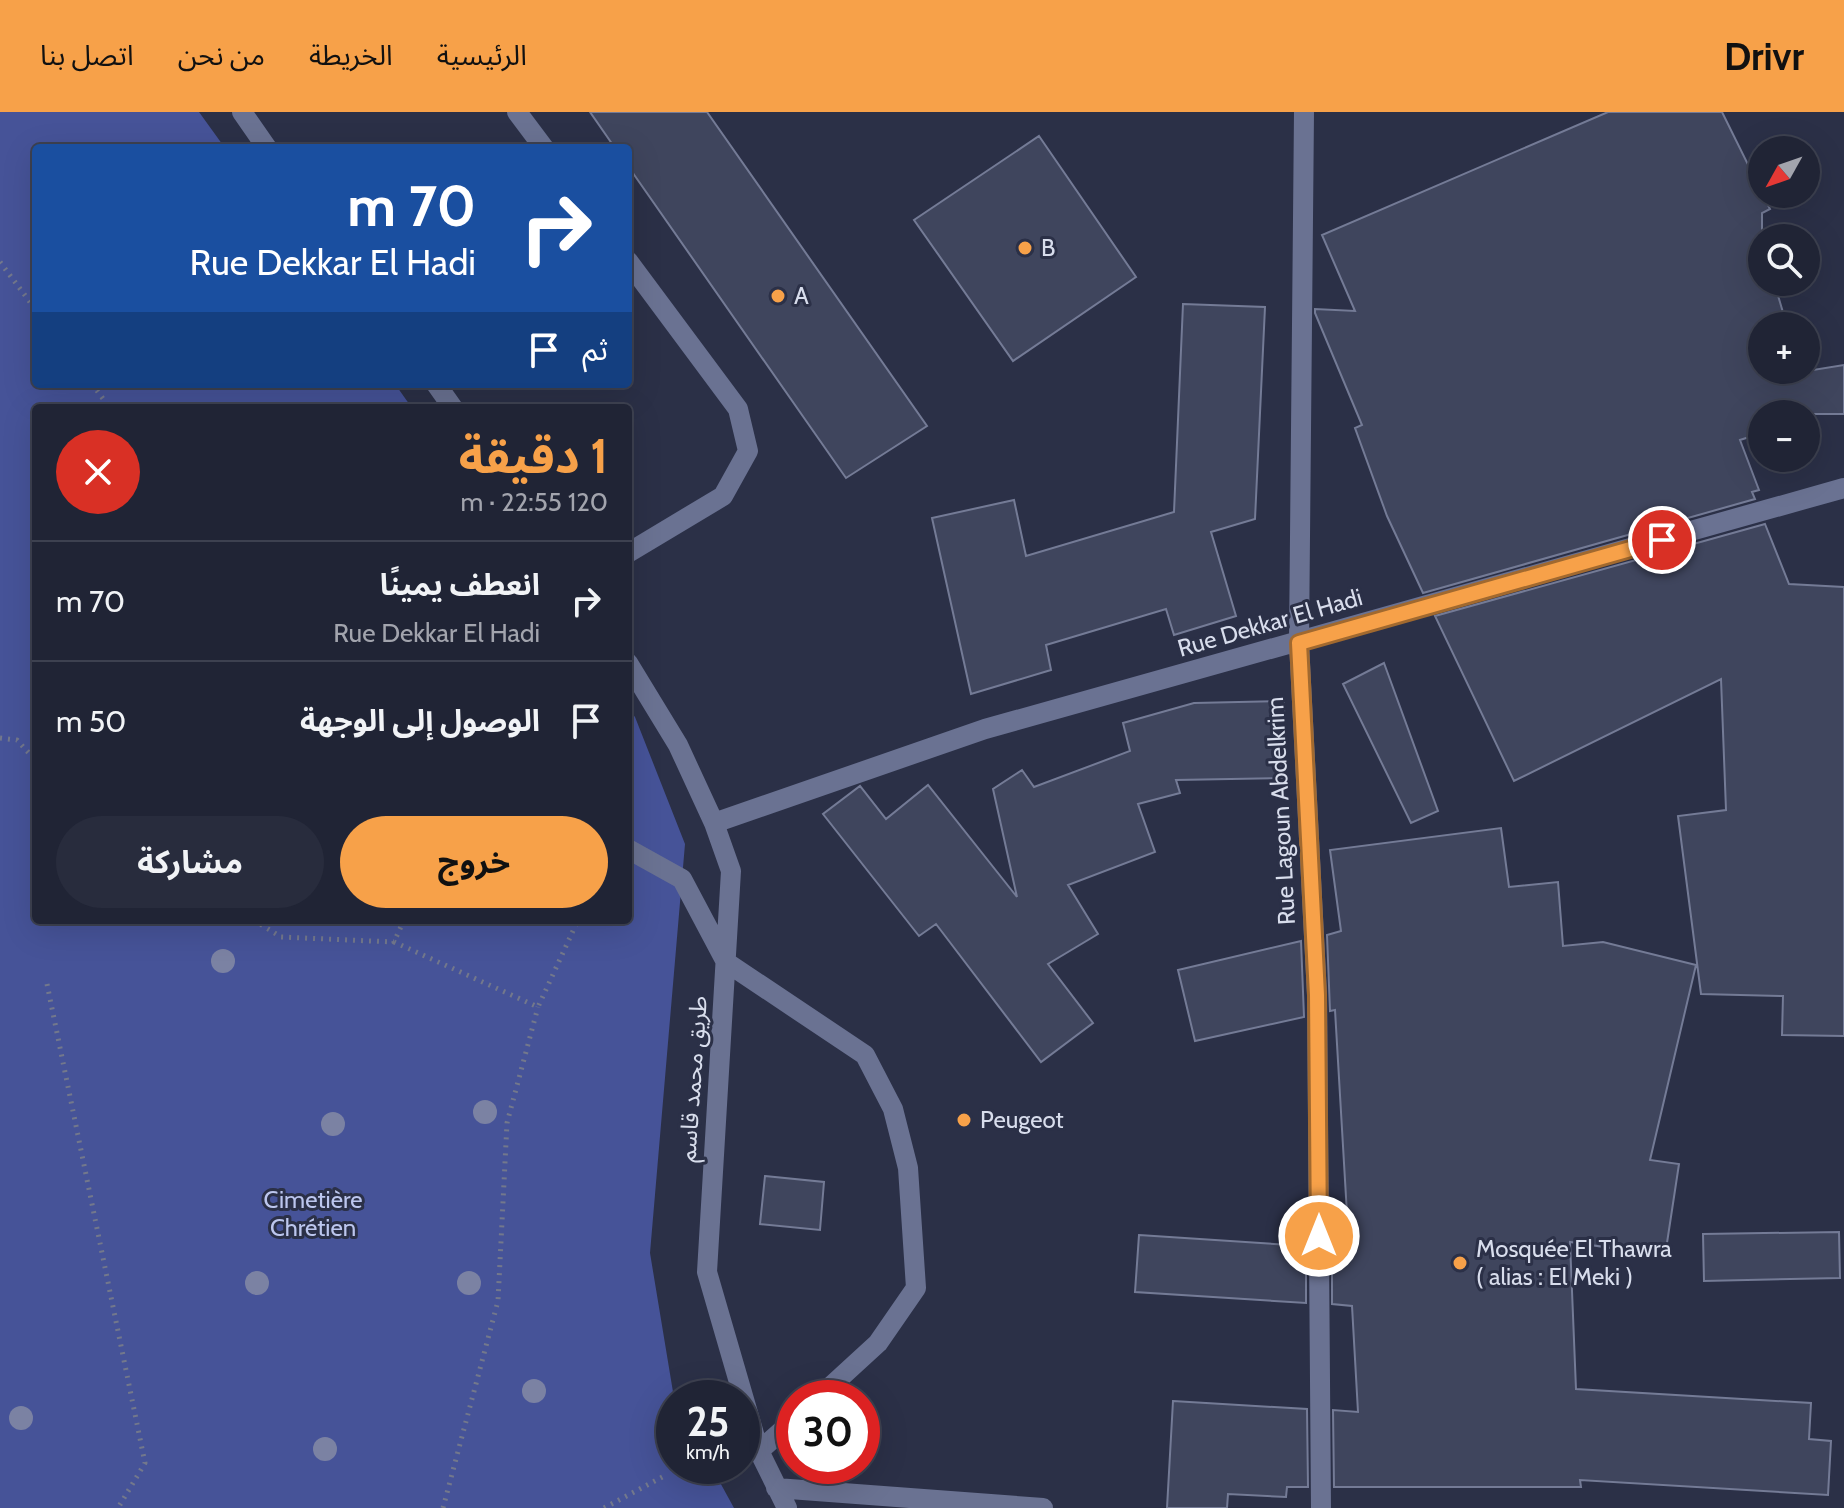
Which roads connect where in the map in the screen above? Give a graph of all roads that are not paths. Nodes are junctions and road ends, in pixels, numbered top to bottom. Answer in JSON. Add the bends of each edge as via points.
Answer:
{"nodes":[{"id":1,"x":242,"y":112,"type":"edge"},
{"id":2,"x":517,"y":112,"type":"edge"},
{"id":3,"x":1304,"y":112,"type":"edge"},
{"id":4,"x":264,"y":144,"type":"edge"},
{"id":5,"x":541,"y":144,"type":"edge"},
{"id":6,"x":632,"y":266,"type":"edge"},
{"id":7,"x":1844,"y":488,"type":"edge"},
{"id":8,"x":632,"y":551,"type":"edge"},
{"id":9,"x":1299,"y":643,"type":"junction"},
{"id":10,"x":632,"y":670,"type":"edge"},
{"id":11,"x":714,"y":823,"type":"junction"},
{"id":12,"x":632,"y":851,"type":"edge"},
{"id":13,"x":726,"y":962,"type":"junction"},
{"id":14,"x":738,"y":1380,"type":"edge"},
{"id":15,"x":838,"y":1380,"type":"edge"},
{"id":16,"x":776,"y":1436,"type":"edge"},
{"id":17,"x":760,"y":1450,"type":"edge"},
{"id":18,"x":760,"y":1453,"type":"edge"},
{"id":19,"x":776,"y":1488,"type":"junction"},
{"id":20,"x":787,"y":1508,"type":"edge"},
{"id":21,"x":1043,"y":1508,"type":"edge"},
{"id":22,"x":1321,"y":1508,"type":"edge"}],
"edges":[{"from":1,"to":4,"type":"street"},
{"from":2,"to":5,"type":"street"},
{"from":3,"to":9,"type":"street","name":"Rue Lagoun Abdelkrim"},
{"from":6,"to":8,"type":"street","via":[[738,409],[748,451],[723,496]]},
{"from":7,"to":9,"type":"street","name":"Rue Dekkar El Hadi"},
{"from":9,"to":11,"type":"street","name":"Rue Dekkar El Hadi","via":[[985,729]]},
{"from":9,"to":22,"type":"street","name":"Rue Lagoun Abdelkrim","via":[[1317,995]]},
{"from":10,"to":11,"type":"street","name":"طريق محمد قاسم","via":[[678,745]]},
{"from":11,"to":13,"type":"street","name":"طريق محمد قاسم","via":[[731,871]]},
{"from":12,"to":13,"type":"street","via":[[682,879]]},
{"from":13,"to":14,"type":"street","name":"طريق محمد قاسم","via":[[707,1272]]},
{"from":13,"to":15,"type":"street","via":[[865,1055],[893,1109],[908,1168],[916,1288],[878,1343]]},
{"from":16,"to":17,"type":"street"},
{"from":18,"to":19,"type":"street","name":"طريق محمد قاسم"},
{"from":19,"to":20,"type":"street","name":"طريق محمد قاسم"},
{"from":19,"to":21,"type":"street"}]}
